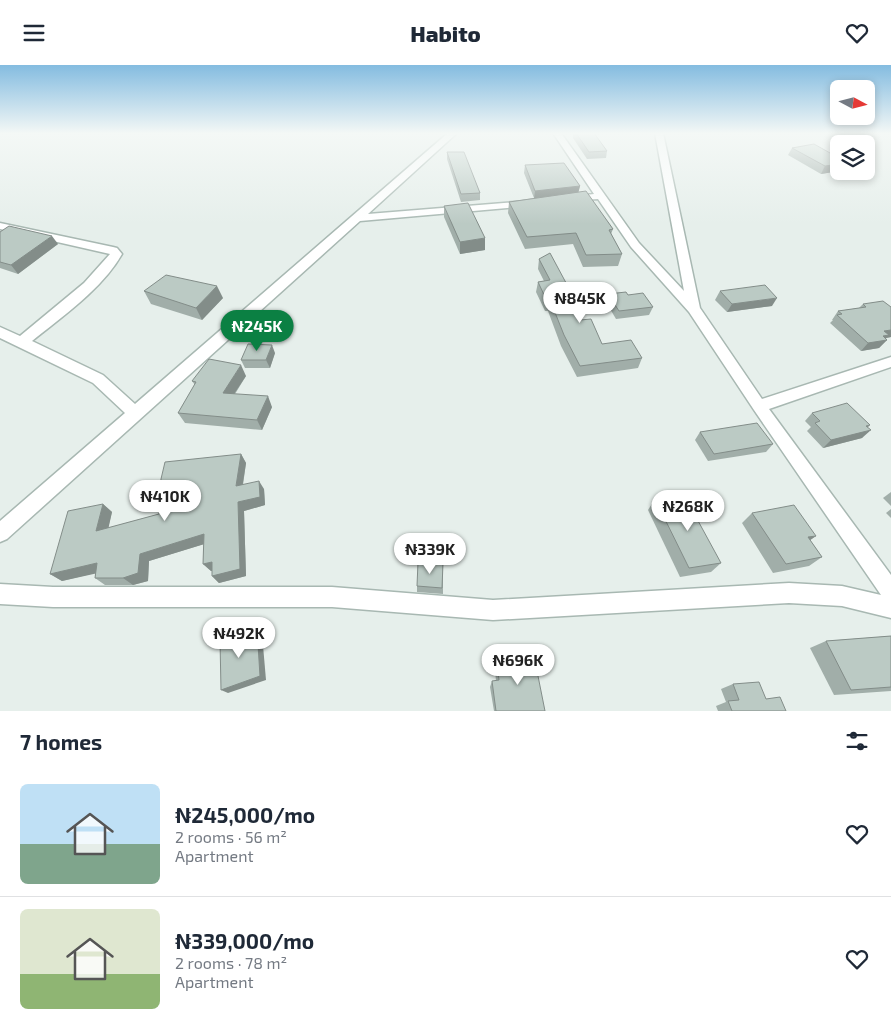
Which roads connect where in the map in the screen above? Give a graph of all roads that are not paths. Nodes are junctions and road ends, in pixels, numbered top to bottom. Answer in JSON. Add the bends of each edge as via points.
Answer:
{"nodes":[{"id":1,"x":419,"y":163,"type":"edge"},
{"id":2,"x":577,"y":163,"type":"edge"},
{"id":3,"x":665,"y":163,"type":"edge"},
{"id":4,"x":600,"y":196,"type":"junction"},
{"id":5,"x":561,"y":201,"type":"edge"},
{"id":6,"x":542,"y":203,"type":"edge"},
{"id":7,"x":357,"y":218,"type":"junction"},
{"id":8,"x":0,"y":227,"type":"edge"},
{"id":9,"x":694,"y":309,"type":"junction"},
{"id":10,"x":0,"y":332,"type":"edge"},
{"id":11,"x":22,"y":342,"type":"junction"},
{"id":12,"x":891,"y":362,"type":"edge"},
{"id":13,"x":759,"y":406,"type":"junction"},
{"id":14,"x":136,"y":414,"type":"junction"},
{"id":15,"x":0,"y":533,"type":"edge"},
{"id":16,"x":891,"y":592,"type":"edge"},
{"id":17,"x":0,"y":594,"type":"edge"},
{"id":18,"x":891,"y":608,"type":"edge"}],
"edges":[{"from":1,"to":7,"type":"street"},
{"from":2,"to":4,"type":"street"},
{"from":3,"to":9,"type":"street"},
{"from":4,"to":5,"type":"street"},
{"from":4,"to":9,"type":"street","via":[[635,245]]},
{"from":6,"to":7,"type":"street"},
{"from":7,"to":14,"type":"street"},
{"from":8,"to":11,"type":"street","via":[[116,253],[113,261],[80,294]]},
{"from":9,"to":13,"type":"street"},
{"from":10,"to":11,"type":"street"},
{"from":11,"to":14,"type":"street","via":[[98,379]]},
{"from":12,"to":13,"type":"street"},
{"from":13,"to":16,"type":"street"},
{"from":14,"to":15,"type":"street"},
{"from":17,"to":18,"type":"street","via":[[53,597],[332,597],[493,610],[789,593],[842,596]]}]}
